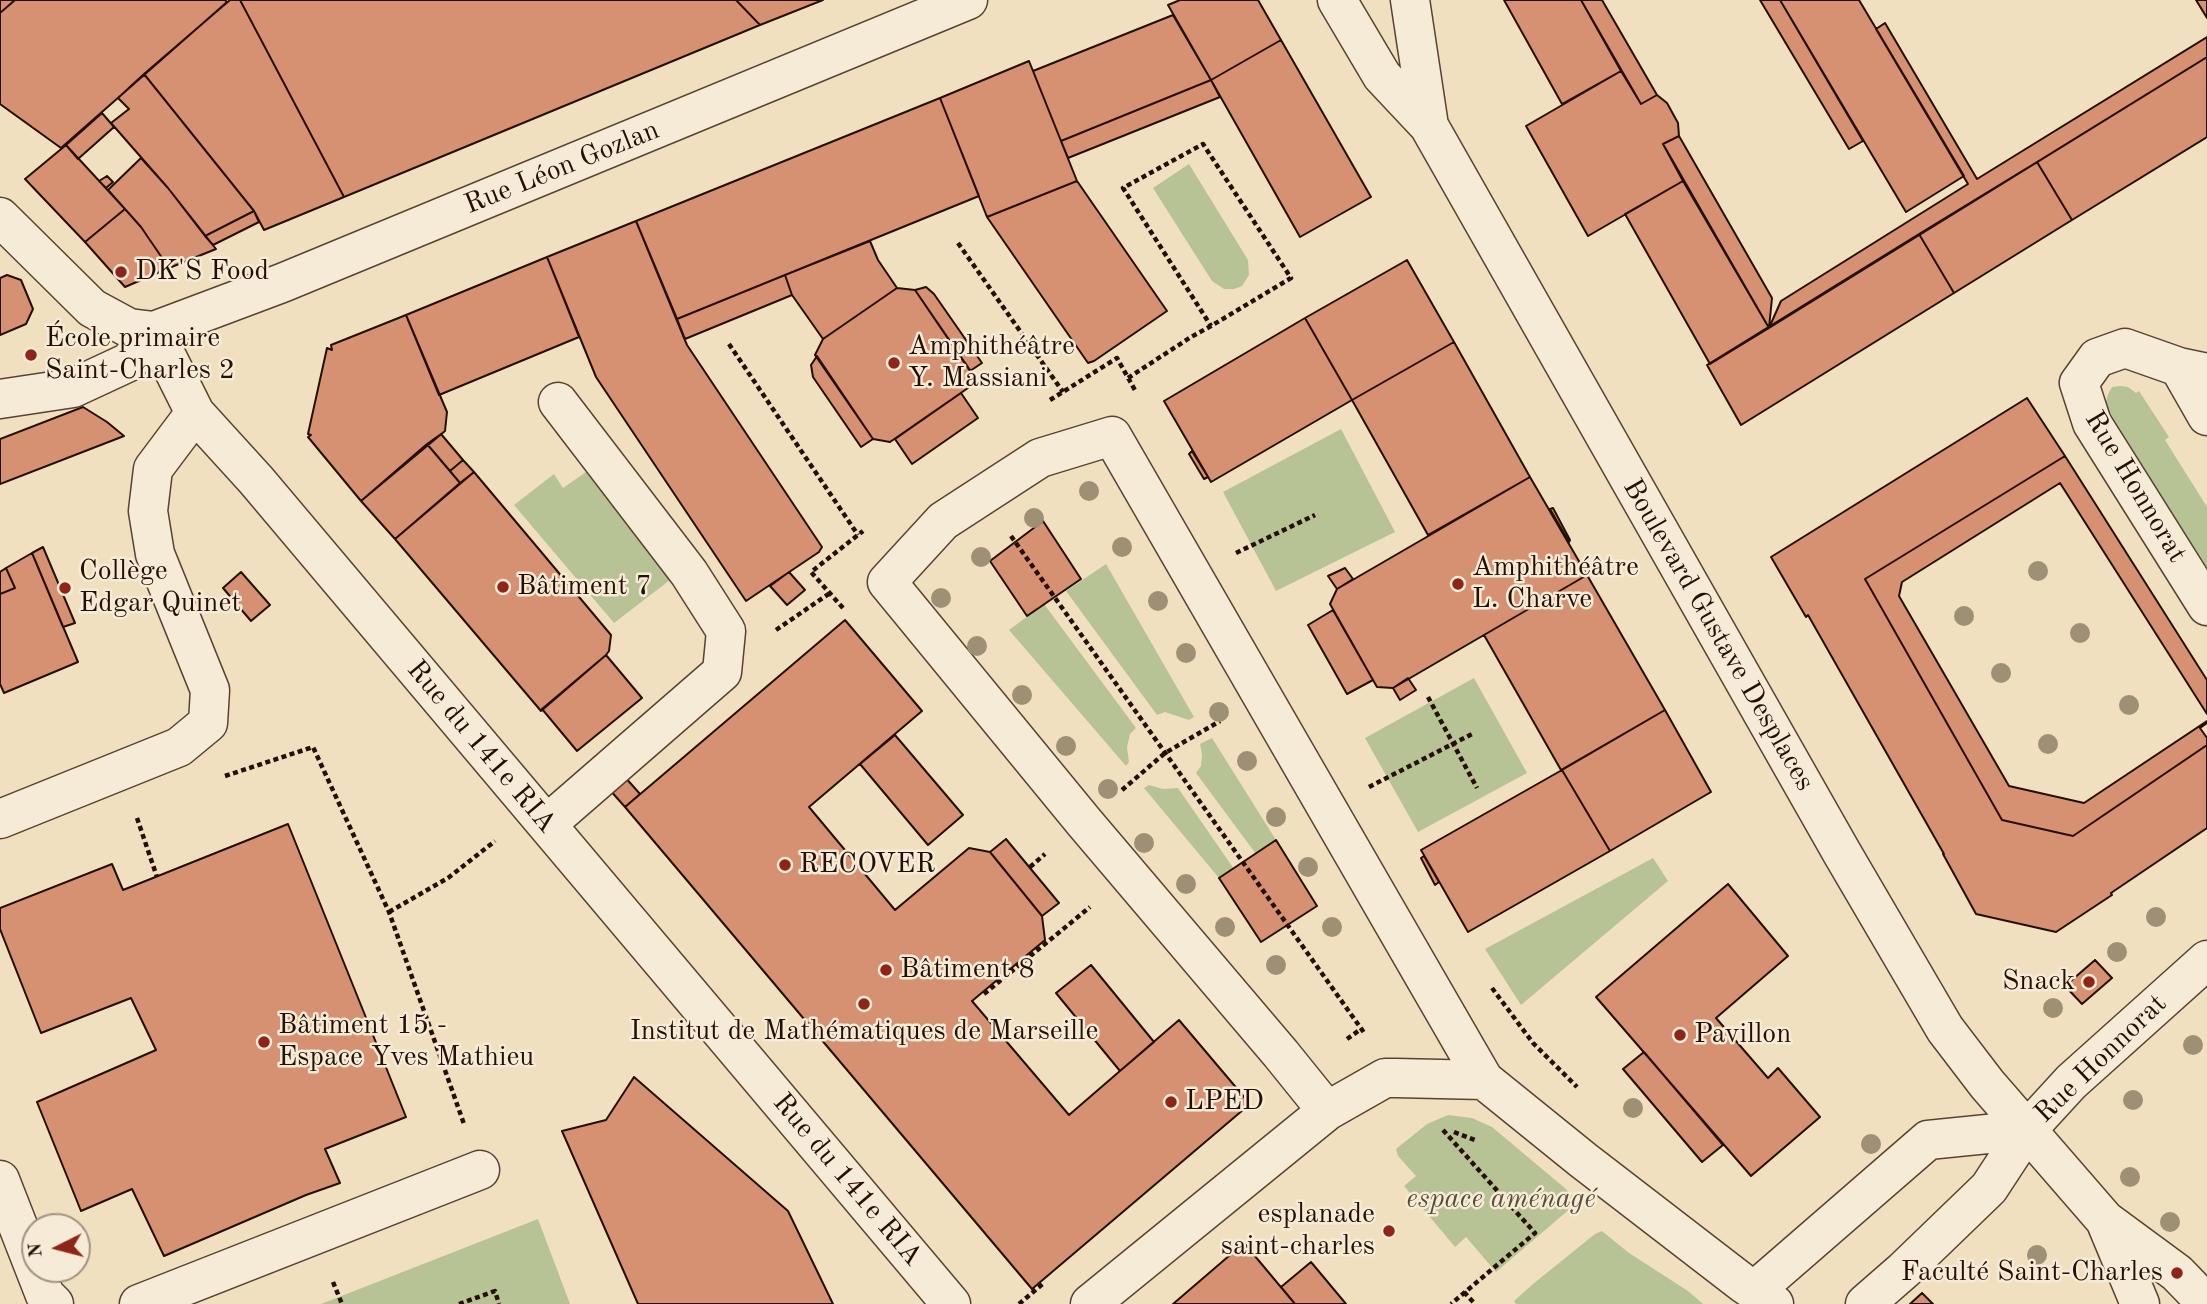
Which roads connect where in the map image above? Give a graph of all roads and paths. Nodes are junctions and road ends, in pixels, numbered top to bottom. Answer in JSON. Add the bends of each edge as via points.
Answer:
{"nodes":[{"id":1,"x":968,"y":0,"type":"edge"},
{"id":2,"x":1337,"y":0,"type":"edge"},
{"id":3,"x":1410,"y":0,"type":"edge"},
{"id":4,"x":1429,"y":126,"type":"junction"},
{"id":5,"x":0,"y":217,"type":"edge"},
{"id":6,"x":958,"y":243,"type":"dead end"},
{"id":7,"x":1211,"y":326,"type":"junction"},
{"id":8,"x":154,"y":331,"type":"junction"},
{"id":9,"x":729,"y":344,"type":"dead end"},
{"id":10,"x":2193,"y":370,"type":"edge"},
{"id":11,"x":1128,"y":378,"type":"junction"},
{"id":12,"x":1063,"y":392,"type":"junction"},
{"id":13,"x":0,"y":399,"type":"edge"},
{"id":14,"x":1142,"y":401,"type":"dead end"},
{"id":15,"x":558,"y":402,"type":"dead end"},
{"id":16,"x":2207,"y":402,"type":"edge"},
{"id":17,"x":1041,"y":406,"type":"dead end"},
{"id":18,"x":195,"y":413,"type":"junction"},
{"id":19,"x":2207,"y":416,"type":"edge"},
{"id":20,"x":982,"y":495,"type":"junction"},
{"id":21,"x":1315,"y":515,"type":"dead end"},
{"id":22,"x":869,"y":527,"type":"dead end"},
{"id":23,"x":858,"y":535,"type":"junction"},
{"id":24,"x":1233,"y":555,"type":"dead end"},
{"id":25,"x":830,"y":593,"type":"junction"},
{"id":26,"x":2207,"y":606,"type":"edge"},
{"id":27,"x":847,"y":613,"type":"dead end"},
{"id":28,"x":774,"y":631,"type":"dead end"},
{"id":29,"x":1262,"y":697,"type":"junction"},
{"id":30,"x":1427,"y":697,"type":"dead end"},
{"id":31,"x":1472,"y":734,"type":"dead end"},
{"id":32,"x":1451,"y":745,"type":"junction"},
{"id":33,"x":1165,"y":753,"type":"junction"},
{"id":34,"x":223,"y":776,"type":"dead end"},
{"id":35,"x":1362,"y":776,"type":"dead end"},
{"id":36,"x":1477,"y":788,"type":"dead end"},
{"id":37,"x":137,"y":817,"type":"dead end"},
{"id":38,"x":0,"y":819,"type":"edge"},
{"id":39,"x":1084,"y":822,"type":"junction"},
{"id":40,"x":547,"y":824,"type":"junction"},
{"id":41,"x":478,"y":854,"type":"dead end"},
{"id":42,"x":1053,"y":862,"type":"dead end"},
{"id":43,"x":1030,"y":867,"type":"dead end"},
{"id":44,"x":157,"y":877,"type":"dead end"},
{"id":45,"x":1083,"y":898,"type":"dead end"},
{"id":46,"x":389,"y":912,"type":"junction"},
{"id":47,"x":2207,"y":960,"type":"edge"},
{"id":48,"x":1488,"y":982,"type":"dead end"},
{"id":49,"x":984,"y":994,"type":"dead end"},
{"id":50,"x":1396,"y":1078,"type":"junction"},
{"id":51,"x":1484,"y":1080,"type":"junction"},
{"id":52,"x":1581,"y":1091,"type":"dead end"},
{"id":53,"x":1327,"y":1111,"type":"junction"},
{"id":54,"x":2026,"y":1130,"type":"junction"},
{"id":55,"x":480,"y":1170,"type":"joint"},
{"id":56,"x":0,"y":1180,"type":"edge"},
{"id":57,"x":2105,"y":1220,"type":"junction"},
{"id":58,"x":1464,"y":1292,"type":"junction"},
{"id":59,"x":1764,"y":1297,"type":"edge"},
{"id":60,"x":54,"y":1304,"type":"edge"},
{"id":61,"x":139,"y":1304,"type":"edge"},
{"id":62,"x":459,"y":1304,"type":"edge"},
{"id":63,"x":499,"y":1304,"type":"edge"},
{"id":64,"x":951,"y":1304,"type":"edge"},
{"id":65,"x":1090,"y":1304,"type":"edge"},
{"id":66,"x":1451,"y":1304,"type":"edge"},
{"id":67,"x":1475,"y":1304,"type":"edge"},
{"id":68,"x":1865,"y":1304,"type":"edge"},
{"id":69,"x":2140,"y":1304,"type":"edge"},
{"id":70,"x":2207,"y":1304,"type":"edge"}],
"edges":[{"from":1,"to":8,"type":"street","name":"Rue Léon Gozlan","via":[[295,278]]},
{"from":2,"to":4,"type":"street","name":"Boulevard Gustave Desplaces","via":[[1382,76]]},
{"from":3,"to":4,"type":"street","name":"Boulevard Gustave Desplaces"},
{"from":4,"to":54,"type":"street","name":"Boulevard Gustave Desplaces","via":[[1910,973],[1945,1028]]},
{"from":5,"to":8,"type":"street","via":[[92,308],[129,328]]},
{"from":6,"to":12,"type":"path"},
{"from":7,"to":7,"type":"path","via":[[1123,188],[1203,144],[1290,278]]},
{"from":7,"to":11,"type":"path"},
{"from":8,"to":13,"type":"street","via":[[129,362],[73,388]]},
{"from":8,"to":18,"type":"street","name":"Rue du 141e RIA"},
{"from":9,"to":23,"type":"path"},
{"from":10,"to":16,"type":"street"},
{"from":10,"to":19,"type":"street"},
{"from":10,"to":26,"type":"street","name":"Rue Honnorat","via":[[2125,348],[2097,358],[2079,383],[2092,423]]},
{"from":11,"to":12,"type":"path","via":[[1117,358]]},
{"from":11,"to":14,"type":"path"},
{"from":12,"to":17,"type":"path"},
{"from":15,"to":40,"type":"street","via":[[689,573],[726,631],[722,672]]},
{"from":18,"to":38,"type":"street","via":[[153,468],[148,511],[155,554],[210,690],[208,723],[179,747]]},
{"from":18,"to":40,"type":"street","name":"Rue du 141e RIA"},
{"from":20,"to":29,"type":"street","via":[[1040,458],[1112,436]]},
{"from":20,"to":33,"type":"path"},
{"from":20,"to":39,"type":"street","via":[[943,520],[887,582]]},
{"from":21,"to":24,"type":"path"},
{"from":22,"to":23,"type":"path"},
{"from":23,"to":25,"type":"path","via":[[811,572]]},
{"from":25,"to":27,"type":"path"},
{"from":25,"to":28,"type":"path"},
{"from":29,"to":33,"type":"path"},
{"from":29,"to":51,"type":"street"},
{"from":30,"to":32,"type":"path"},
{"from":31,"to":32,"type":"path"},
{"from":32,"to":35,"type":"path","via":[[1369,787]]},
{"from":32,"to":36,"type":"path"},
{"from":33,"to":39,"type":"path"},
{"from":33,"to":50,"type":"path"},
{"from":34,"to":46,"type":"path","via":[[313,747]]},
{"from":37,"to":44,"type":"path"},
{"from":39,"to":53,"type":"street"},
{"from":40,"to":64,"type":"street","name":"Rue du 141e RIA"},
{"from":41,"to":46,"type":"path","via":[[448,878]]},
{"from":42,"to":43,"type":"path","via":[[1046,853]]},
{"from":45,"to":49,"type":"path","via":[[1090,907]]},
{"from":46,"to":55,"type":"path"},
{"from":47,"to":54,"type":"street","name":"Rue Honnorat","via":[[2071,1082]]},
{"from":48,"to":52,"type":"path","via":[[1533,1044]]},
{"from":50,"to":51,"type":"street"},
{"from":50,"to":53,"type":"street","via":[[1385,1078]]},
{"from":50,"to":58,"type":"path","via":[[1535,1233]]},
{"from":51,"to":59,"type":"street"},
{"from":53,"to":65,"type":"street"},
{"from":54,"to":57,"type":"street","name":"Boulevard Gustave Desplaces"},
{"from":54,"to":59,"type":"street","via":[[1928,1140]]},
{"from":54,"to":68,"type":"street","name":"Rue Honnorat","via":[[1989,1188]]},
{"from":55,"to":61,"type":"street"},
{"from":56,"to":60,"type":"street","via":[[45,1295]]},
{"from":57,"to":69,"type":"street"},
{"from":57,"to":70,"type":"street","via":[[2177,1273]]},
{"from":58,"to":66,"type":"path"},
{"from":58,"to":67,"type":"path"},
{"from":62,"to":63,"type":"path","via":[[495,1291]]}]}
